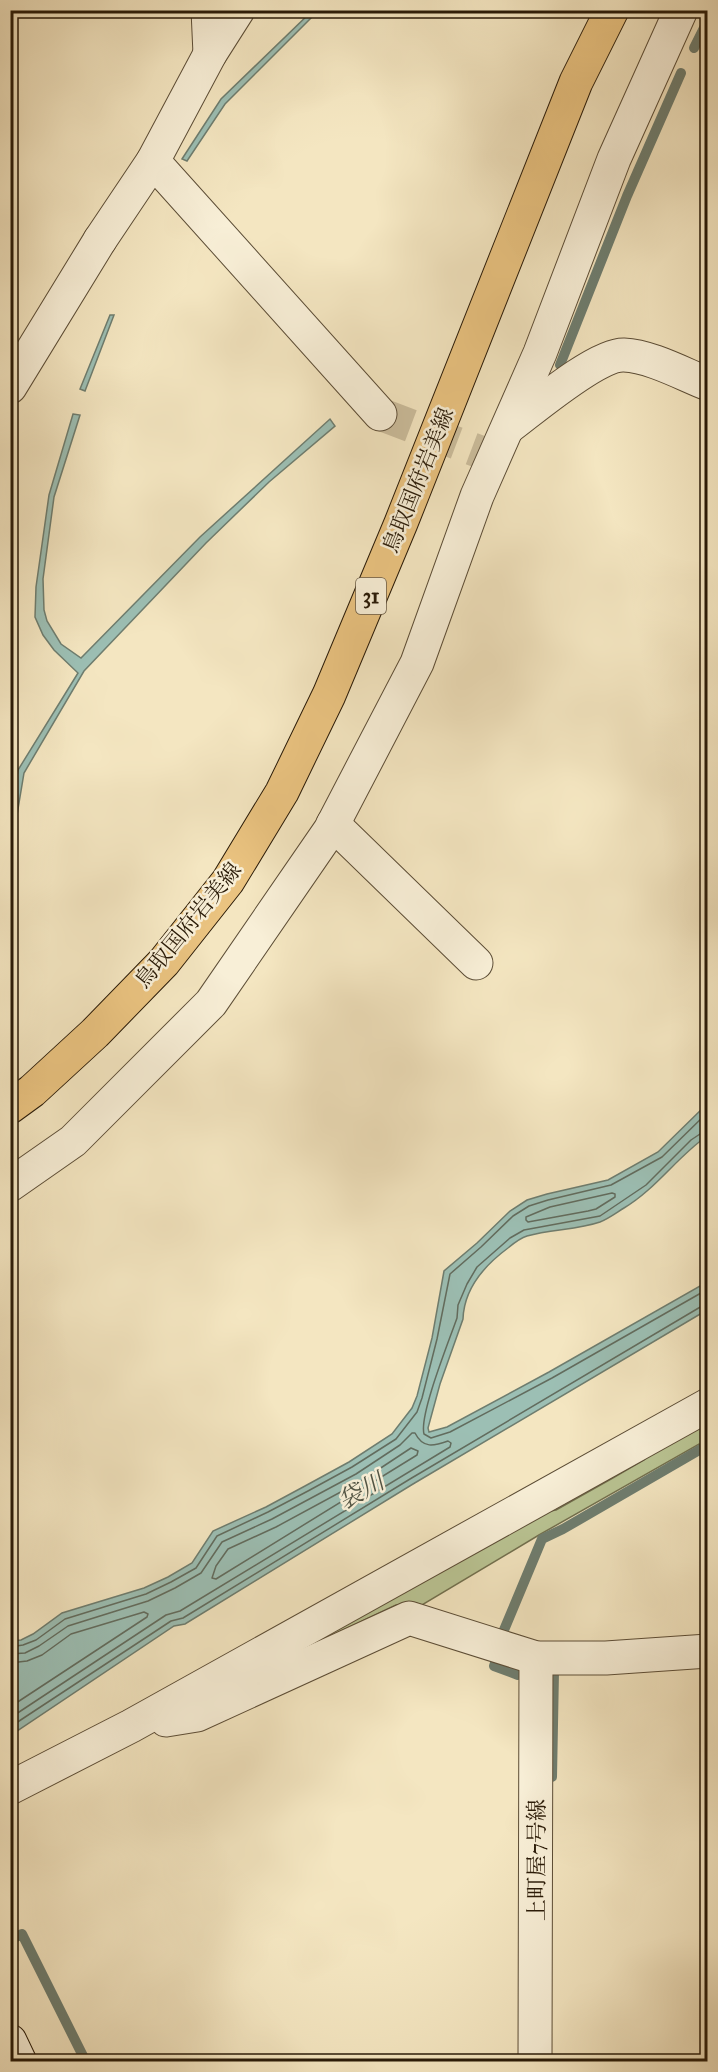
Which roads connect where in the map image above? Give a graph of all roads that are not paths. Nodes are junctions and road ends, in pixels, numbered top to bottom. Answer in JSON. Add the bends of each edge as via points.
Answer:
{"nodes":[{"id":1,"x":208,"y":10,"type":"edge"},
{"id":2,"x":238,"y":10,"type":"edge"},
{"id":3,"x":612,"y":10,"type":"edge"},
{"id":4,"x":681,"y":10,"type":"edge"},
{"id":5,"x":210,"y":54,"type":"junction"},
{"id":6,"x":153,"y":161,"type":"junction"},
{"id":7,"x":708,"y":384,"type":"edge"},
{"id":8,"x":10,"y":387,"type":"edge"},
{"id":9,"x":380,"y":414,"type":"tunnel mouth"},
{"id":10,"x":509,"y":427,"type":"junction"},
{"id":11,"x":333,"y":824,"type":"junction"},
{"id":12,"x":476,"y":963,"type":"dead end"},
{"id":13,"x":10,"y":1107,"type":"edge"},
{"id":14,"x":10,"y":1185,"type":"edge"},
{"id":15,"x":708,"y":1405,"type":"edge"},
{"id":16,"x":708,"y":1651,"type":"edge"},
{"id":17,"x":536,"y":1658,"type":"junction"},
{"id":18,"x":131,"y":1726,"type":"junction"},
{"id":19,"x":10,"y":1788,"type":"edge"},
{"id":20,"x":10,"y":2041,"type":"edge"},
{"id":21,"x":20,"y":2061,"type":"edge"},
{"id":22,"x":535,"y":2061,"type":"edge"}],
"edges":[{"from":1,"to":5,"type":"street"},
{"from":2,"to":5,"type":"street"},
{"from":3,"to":13,"type":"main road","name":"鳥取国府岩美線","number":"31","via":[[576,82],[330,695],[282,792],[228,881],[164,962],[95,1033]]},
{"from":4,"to":10,"type":"street","via":[[614,159]]},
{"from":5,"to":6,"type":"street"},
{"from":6,"to":8,"type":"street"},
{"from":6,"to":9,"type":"street"},
{"from":7,"to":10,"type":"street","via":[[642,358],[622,355],[603,360]]},
{"from":10,"to":11,"type":"street","via":[[477,496],[417,663]]},
{"from":11,"to":12,"type":"street"},
{"from":11,"to":14,"type":"street","via":[[211,1003],[73,1141]]},
{"from":15,"to":18,"type":"street"},
{"from":16,"to":17,"type":"street"},
{"from":17,"to":18,"type":"street","via":[[409,1618],[197,1714]]},
{"from":17,"to":22,"type":"street","name":"上町屋7号線"},
{"from":18,"to":19,"type":"street"},
{"from":20,"to":21,"type":"street"}]}
